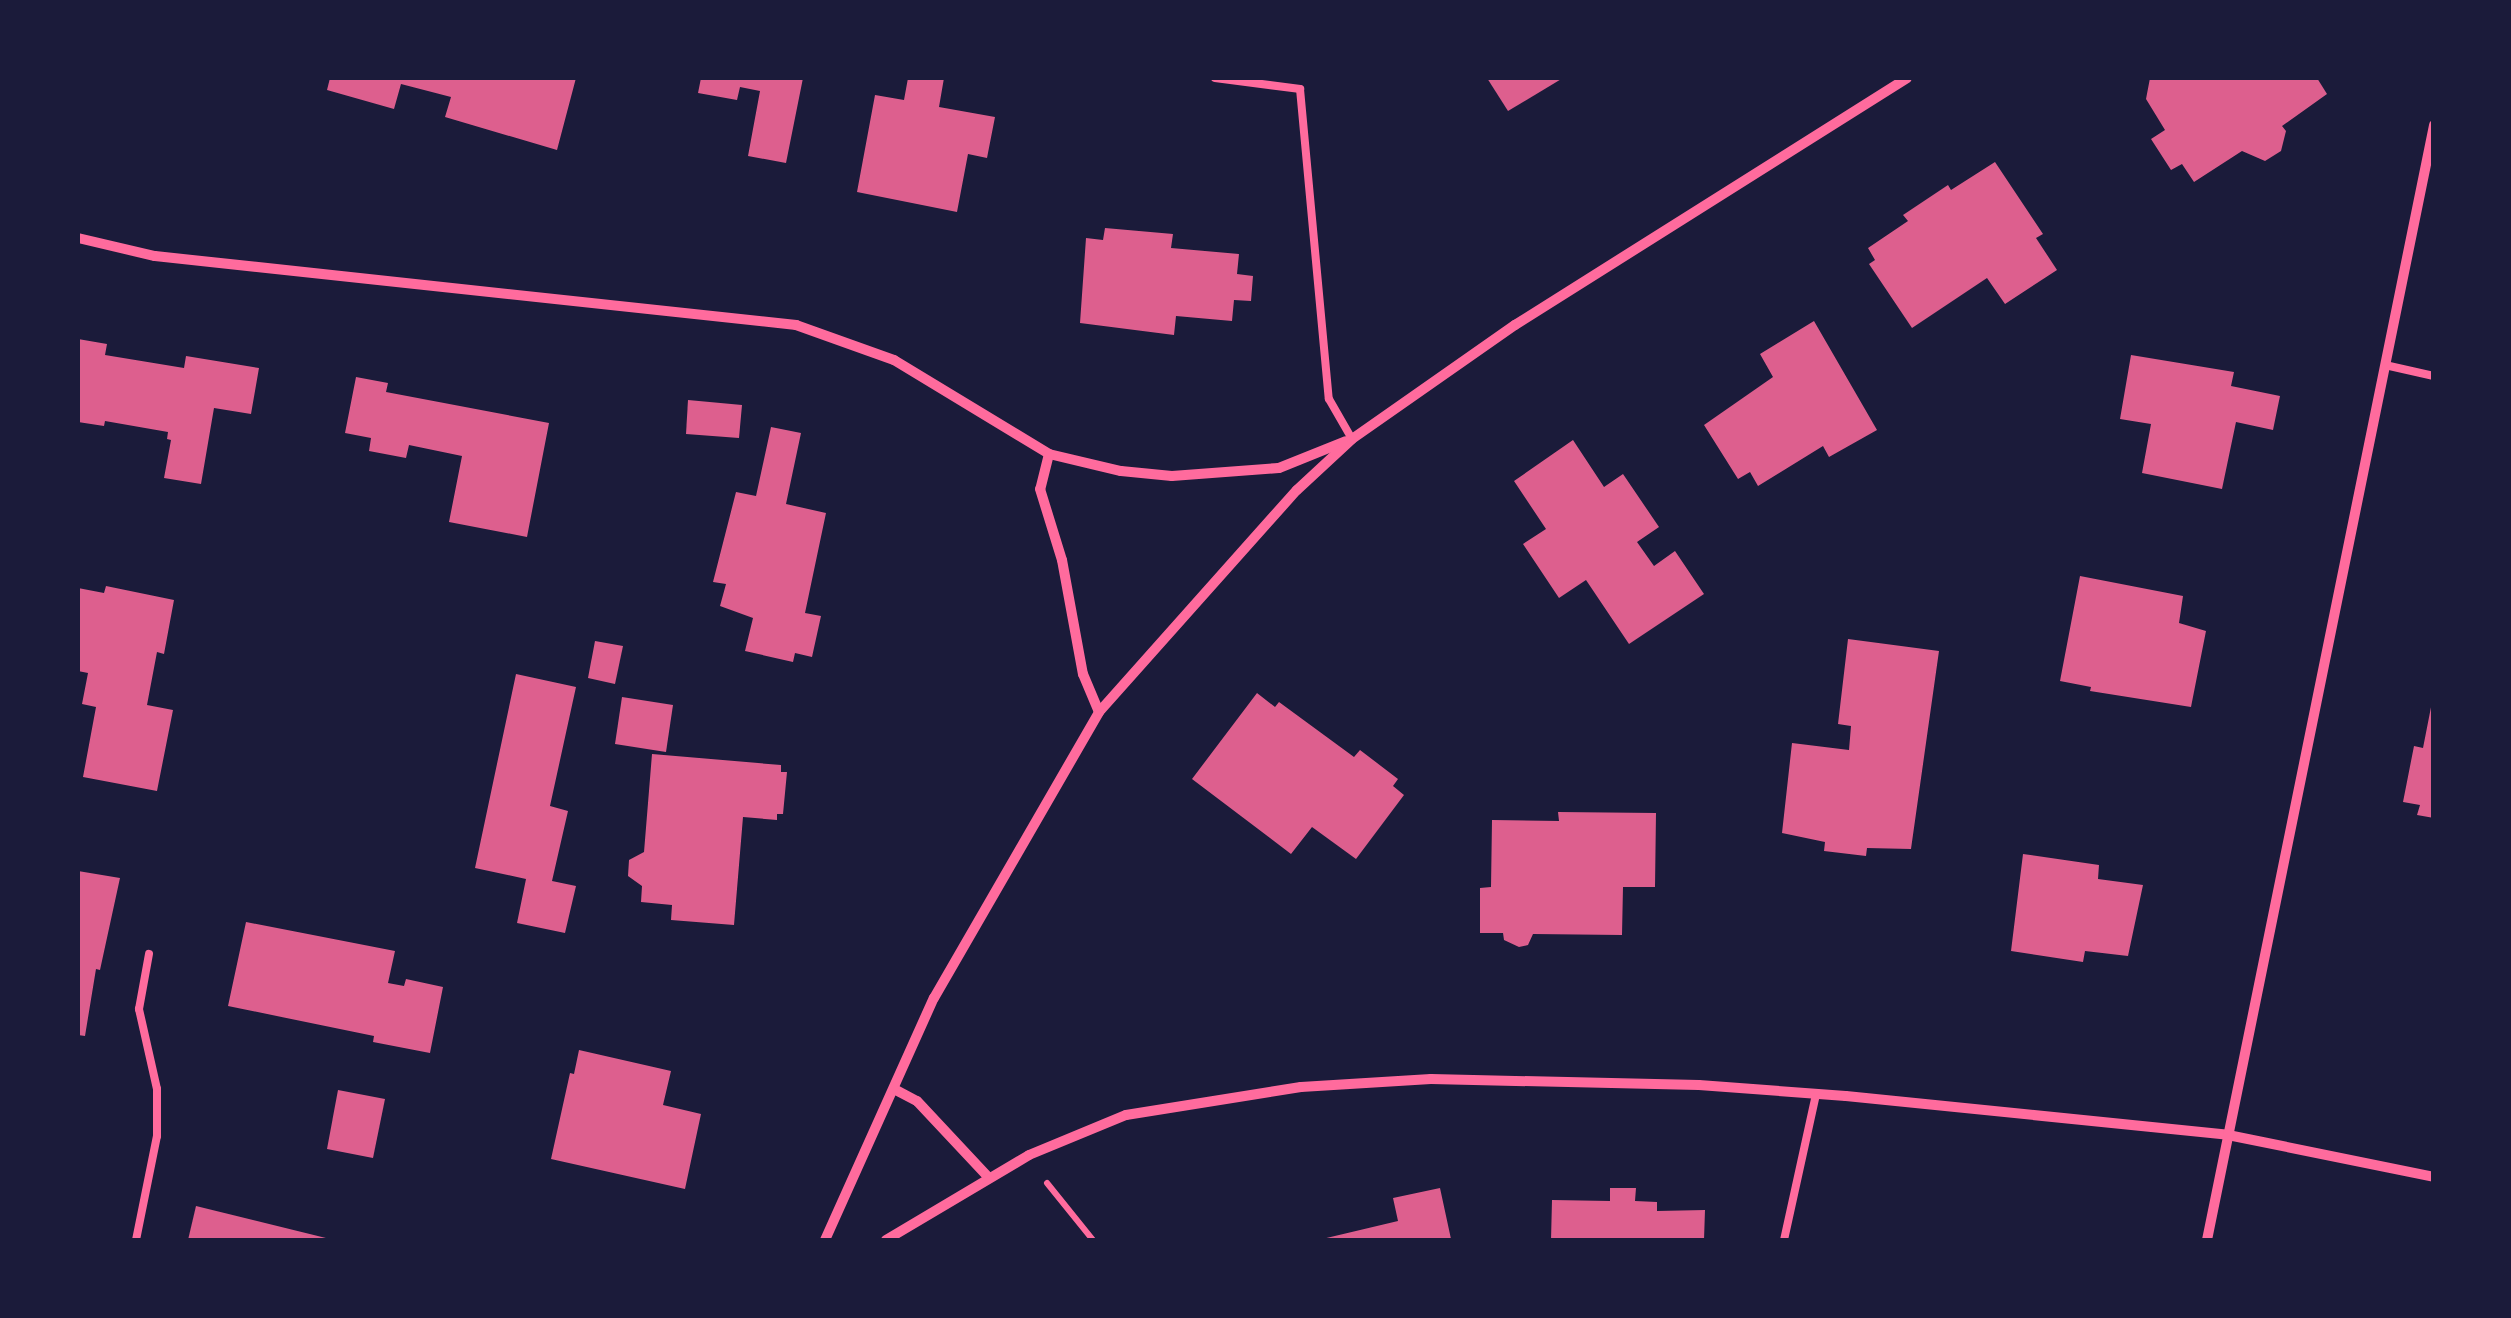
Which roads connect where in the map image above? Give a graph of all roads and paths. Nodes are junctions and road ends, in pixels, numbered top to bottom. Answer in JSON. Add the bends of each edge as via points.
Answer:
{"nodes":[{"id":1,"x":1215,"y":78,"type":"edge"},
{"id":2,"x":1907,"y":78,"type":"edge"},
{"id":3,"x":2434,"y":125,"type":"edge"},
{"id":4,"x":78,"y":238,"type":"edge"},
{"id":5,"x":2385,"y":366,"type":"junction"},
{"id":6,"x":2434,"y":376,"type":"edge"},
{"id":7,"x":1352,"y":439,"type":"junction"},
{"id":8,"x":1050,"y":454,"type":"junction"},
{"id":9,"x":1099,"y":712,"type":"junction"},
{"id":10,"x":149,"y":954,"type":"dead end"},
{"id":11,"x":894,"y":1089,"type":"junction"},
{"id":12,"x":1816,"y":1094,"type":"junction"},
{"id":13,"x":2228,"y":1135,"type":"junction"},
{"id":14,"x":1029,"y":1154,"type":"junction"},
{"id":15,"x":2434,"y":1177,"type":"edge"},
{"id":16,"x":989,"y":1178,"type":"junction"},
{"id":17,"x":136,"y":1240,"type":"edge"},
{"id":18,"x":825,"y":1240,"type":"edge"},
{"id":19,"x":886,"y":1240,"type":"edge"},
{"id":20,"x":1094,"y":1240,"type":"edge"},
{"id":21,"x":1784,"y":1240,"type":"edge"},
{"id":22,"x":2207,"y":1240,"type":"edge"}],
"edges":[{"from":1,"to":7,"type":"lane","via":[[1300,90],[1329,399]]},
{"from":2,"to":7,"type":"street","via":[[1515,324]]},
{"from":3,"to":5,"type":"street"},
{"from":4,"to":8,"type":"street","via":[[155,256],[796,325],[894,360]]},
{"from":5,"to":6,"type":"lane"},
{"from":5,"to":13,"type":"street"},
{"from":7,"to":8,"type":"street","via":[[1279,468],[1172,476]]},
{"from":7,"to":9,"type":"street","via":[[1297,490]]},
{"from":8,"to":9,"type":"street","via":[[1040,489],[1062,560],[1083,674]]},
{"from":9,"to":11,"type":"street","via":[[934,998]]},
{"from":10,"to":17,"type":"lane","via":[[139,1009],[157,1089],[157,1136]]},
{"from":11,"to":16,"type":"street","via":[[917,1101]]},
{"from":11,"to":18,"type":"street"},
{"from":12,"to":13,"type":"street"},
{"from":12,"to":14,"type":"street","via":[[1450,1080],[1301,1087],[1126,1115]]},
{"from":12,"to":21,"type":"lane"},
{"from":13,"to":15,"type":"street"},
{"from":13,"to":22,"type":"street"},
{"from":14,"to":16,"type":"street"},
{"from":14,"to":20,"type":"path"},
{"from":16,"to":19,"type":"street"}]}
